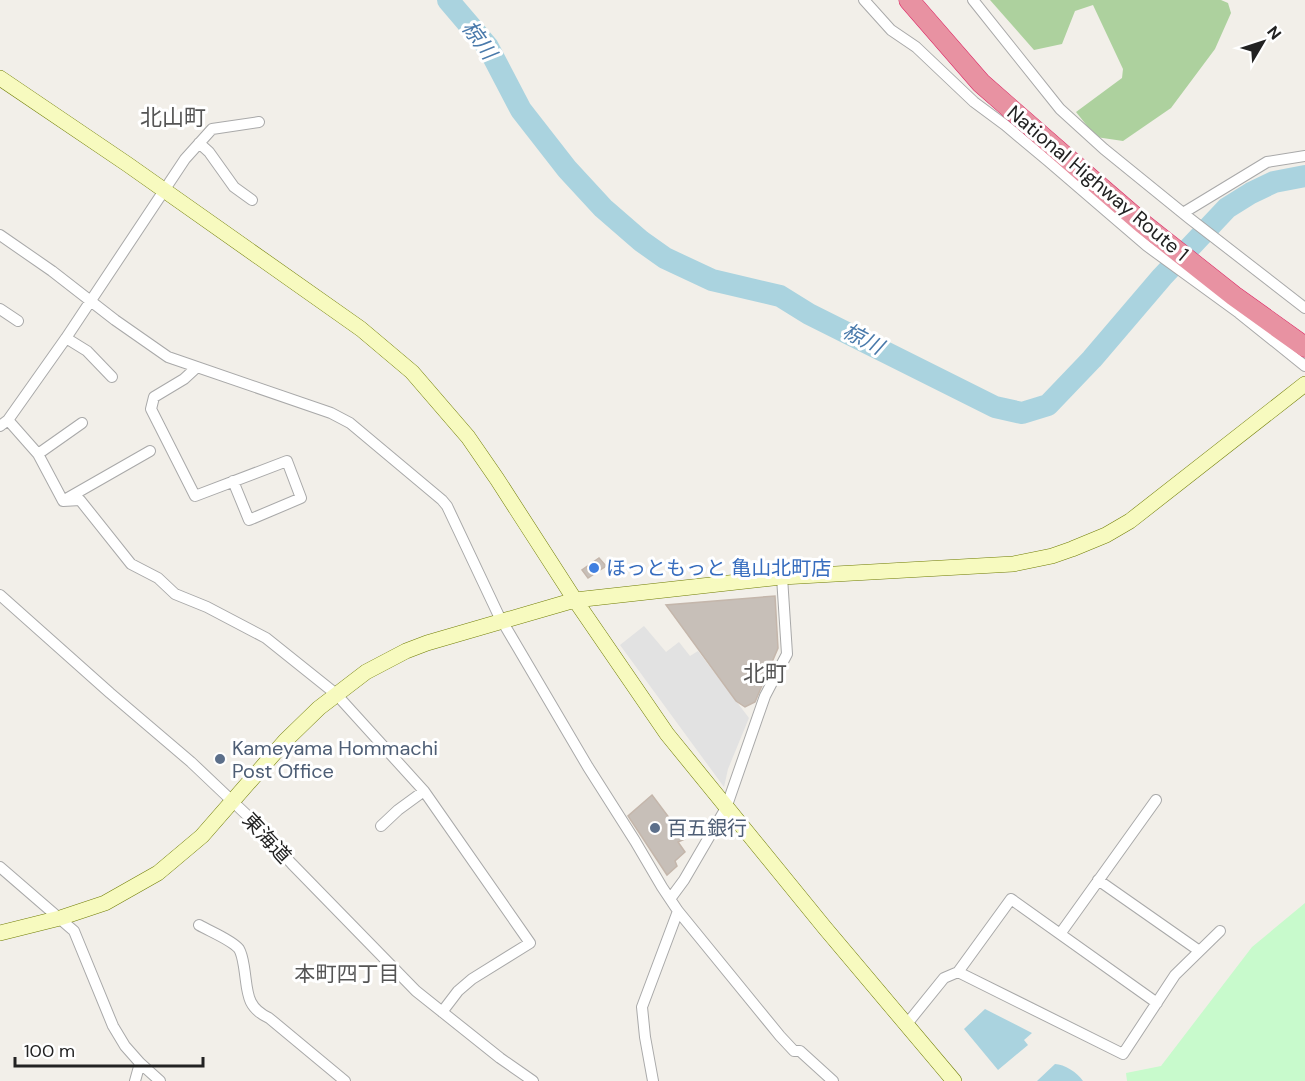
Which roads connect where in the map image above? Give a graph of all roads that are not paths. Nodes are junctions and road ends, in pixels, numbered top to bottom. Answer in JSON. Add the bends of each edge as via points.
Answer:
{"nodes":[{"id":1,"x":865,"y":0,"type":"edge"},
{"id":2,"x":909,"y":0,"type":"edge"},
{"id":3,"x":973,"y":0,"type":"edge"},
{"id":4,"x":0,"y":78,"type":"edge"},
{"id":5,"x":259,"y":122,"type":"dead end"},
{"id":6,"x":199,"y":143,"type":"junction"},
{"id":7,"x":1305,"y":156,"type":"edge"},
{"id":8,"x":164,"y":190,"type":"junction"},
{"id":9,"x":252,"y":200,"type":"dead end"},
{"id":10,"x":1186,"y":216,"type":"junction"},
{"id":11,"x":0,"y":235,"type":"edge"},
{"id":12,"x":90,"y":301,"type":"junction"},
{"id":13,"x":1305,"y":308,"type":"edge"},
{"id":14,"x":0,"y":309,"type":"edge"},
{"id":15,"x":18,"y":321,"type":"dead end"},
{"id":16,"x":66,"y":338,"type":"junction"},
{"id":17,"x":1305,"y":347,"type":"edge"},
{"id":18,"x":1305,"y":366,"type":"edge"},
{"id":19,"x":198,"y":367,"type":"junction"},
{"id":20,"x":112,"y":377,"type":"dead end"},
{"id":21,"x":1305,"y":384,"type":"edge"},
{"id":22,"x":4,"y":423,"type":"edge"},
{"id":23,"x":82,"y":423,"type":"dead end"},
{"id":24,"x":150,"y":451,"type":"dead end"},
{"id":25,"x":38,"y":454,"type":"junction"},
{"id":26,"x":233,"y":481,"type":"junction"},
{"id":27,"x":63,"y":501,"type":"junction"},
{"id":28,"x":782,"y":577,"type":"junction"},
{"id":29,"x":0,"y":595,"type":"edge"},
{"id":30,"x":575,"y":600,"type":"junction"},
{"id":31,"x":503,"y":622,"type":"junction"},
{"id":32,"x":336,"y":694,"type":"junction"},
{"id":33,"x":424,"y":791,"type":"junction"},
{"id":34,"x":1156,"y":800,"type":"dead end"},
{"id":35,"x":233,"y":802,"type":"junction"},
{"id":36,"x":726,"y":808,"type":"junction"},
{"id":37,"x":381,"y":826,"type":"dead end"},
{"id":38,"x":0,"y":867,"type":"edge"},
{"id":39,"x":1098,"y":880,"type":"junction"},
{"id":40,"x":670,"y":899,"type":"junction"},
{"id":41,"x":678,"y":911,"type":"junction"},
{"id":42,"x":60,"y":918,"type":"junction"},
{"id":43,"x":199,"y":925,"type":"dead end"},
{"id":44,"x":1220,"y":931,"type":"dead end"},
{"id":45,"x":0,"y":933,"type":"edge"},
{"id":46,"x":1060,"y":934,"type":"junction"},
{"id":47,"x":1198,"y":951,"type":"junction"},
{"id":48,"x":958,"y":972,"type":"junction"},
{"id":49,"x":1157,"y":1003,"type":"junction"},
{"id":50,"x":442,"y":1012,"type":"junction"},
{"id":51,"x":906,"y":1025,"type":"junction"},
{"id":52,"x":140,"y":1063,"type":"junction"},
{"id":53,"x":135,"y":1081,"type":"edge"},
{"id":54,"x":160,"y":1081,"type":"edge"},
{"id":55,"x":345,"y":1081,"type":"edge"},
{"id":56,"x":533,"y":1081,"type":"edge"},
{"id":57,"x":653,"y":1081,"type":"edge"},
{"id":58,"x":833,"y":1081,"type":"edge"},
{"id":59,"x":954,"y":1081,"type":"edge"}],
"edges":[{"from":1,"to":18,"type":"street","via":[[891,30],[916,47],[974,102],[1147,246]]},
{"from":2,"to":17,"type":"highway","name":"National Highway Route 1","via":[[981,83],[1084,174],[1234,296]]},
{"from":3,"to":10,"type":"street","via":[[1060,110]]},
{"from":4,"to":8,"type":"street"},
{"from":5,"to":6,"type":"street","via":[[212,129]]},
{"from":6,"to":8,"type":"street"},
{"from":6,"to":9,"type":"street","via":[[234,187]]},
{"from":7,"to":10,"type":"street","via":[[1267,162]]},
{"from":8,"to":12,"type":"street"},
{"from":8,"to":30,"type":"street","via":[[361,328],[412,372],[474,446]]},
{"from":10,"to":13,"type":"street"},
{"from":11,"to":12,"type":"street"},
{"from":12,"to":16,"type":"street"},
{"from":12,"to":19,"type":"street","via":[[168,357]]},
{"from":14,"to":15,"type":"street"},
{"from":16,"to":20,"type":"street","via":[[87,351]]},
{"from":16,"to":22,"type":"street"},
{"from":19,"to":26,"type":"street","via":[[154,398],[151,410],[195,496]]},
{"from":19,"to":31,"type":"street","via":[[350,423],[447,506]]},
{"from":21,"to":28,"type":"street","via":[[1130,521],[1072,549],[995,566]]},
{"from":22,"to":25,"type":"street"},
{"from":23,"to":25,"type":"street"},
{"from":24,"to":27,"type":"street"},
{"from":25,"to":27,"type":"street"},
{"from":26,"to":26,"type":"street","via":[[287,461],[301,498],[249,520]]},
{"from":27,"to":32,"type":"street","via":[[80,500],[131,564],[158,578],[175,594],[266,638]]},
{"from":28,"to":30,"type":"street"},
{"from":28,"to":36,"type":"street","via":[[787,654],[765,696]]},
{"from":29,"to":35,"type":"street","name":"東海道"},
{"from":30,"to":31,"type":"street"},
{"from":30,"to":36,"type":"street","via":[[667,734]]},
{"from":31,"to":32,"type":"street","via":[[406,651],[366,672]]},
{"from":31,"to":40,"type":"street"},
{"from":32,"to":33,"type":"street"},
{"from":32,"to":35,"type":"street","via":[[301,724]]},
{"from":33,"to":37,"type":"street"},
{"from":33,"to":50,"type":"street","via":[[530,943],[472,979]]},
{"from":34,"to":39,"type":"street"},
{"from":35,"to":42,"type":"street","via":[[202,836],[158,873],[105,903]]},
{"from":35,"to":50,"type":"street","name":"東海道","via":[[399,974]]},
{"from":36,"to":40,"type":"street"},
{"from":36,"to":51,"type":"street"},
{"from":38,"to":42,"type":"street"},
{"from":39,"to":46,"type":"street"},
{"from":39,"to":47,"type":"street"},
{"from":40,"to":41,"type":"street"},
{"from":41,"to":57,"type":"street","via":[[642,1007]]},
{"from":41,"to":58,"type":"street","via":[[780,1036]]},
{"from":42,"to":45,"type":"street"},
{"from":42,"to":52,"type":"street","via":[[74,932],[113,1026]]},
{"from":43,"to":55,"type":"street","via":[[238,949],[251,1005],[257,1012]]},
{"from":44,"to":47,"type":"street"},
{"from":46,"to":48,"type":"street","via":[[1011,899]]},
{"from":46,"to":49,"type":"street"},
{"from":47,"to":49,"type":"street","via":[[1175,975]]},
{"from":48,"to":49,"type":"street","via":[[1123,1054]]},
{"from":48,"to":51,"type":"street","via":[[944,978]]},
{"from":50,"to":56,"type":"street","name":"東海道"},
{"from":51,"to":59,"type":"street"},
{"from":52,"to":53,"type":"street"},
{"from":52,"to":54,"type":"street"}]}
